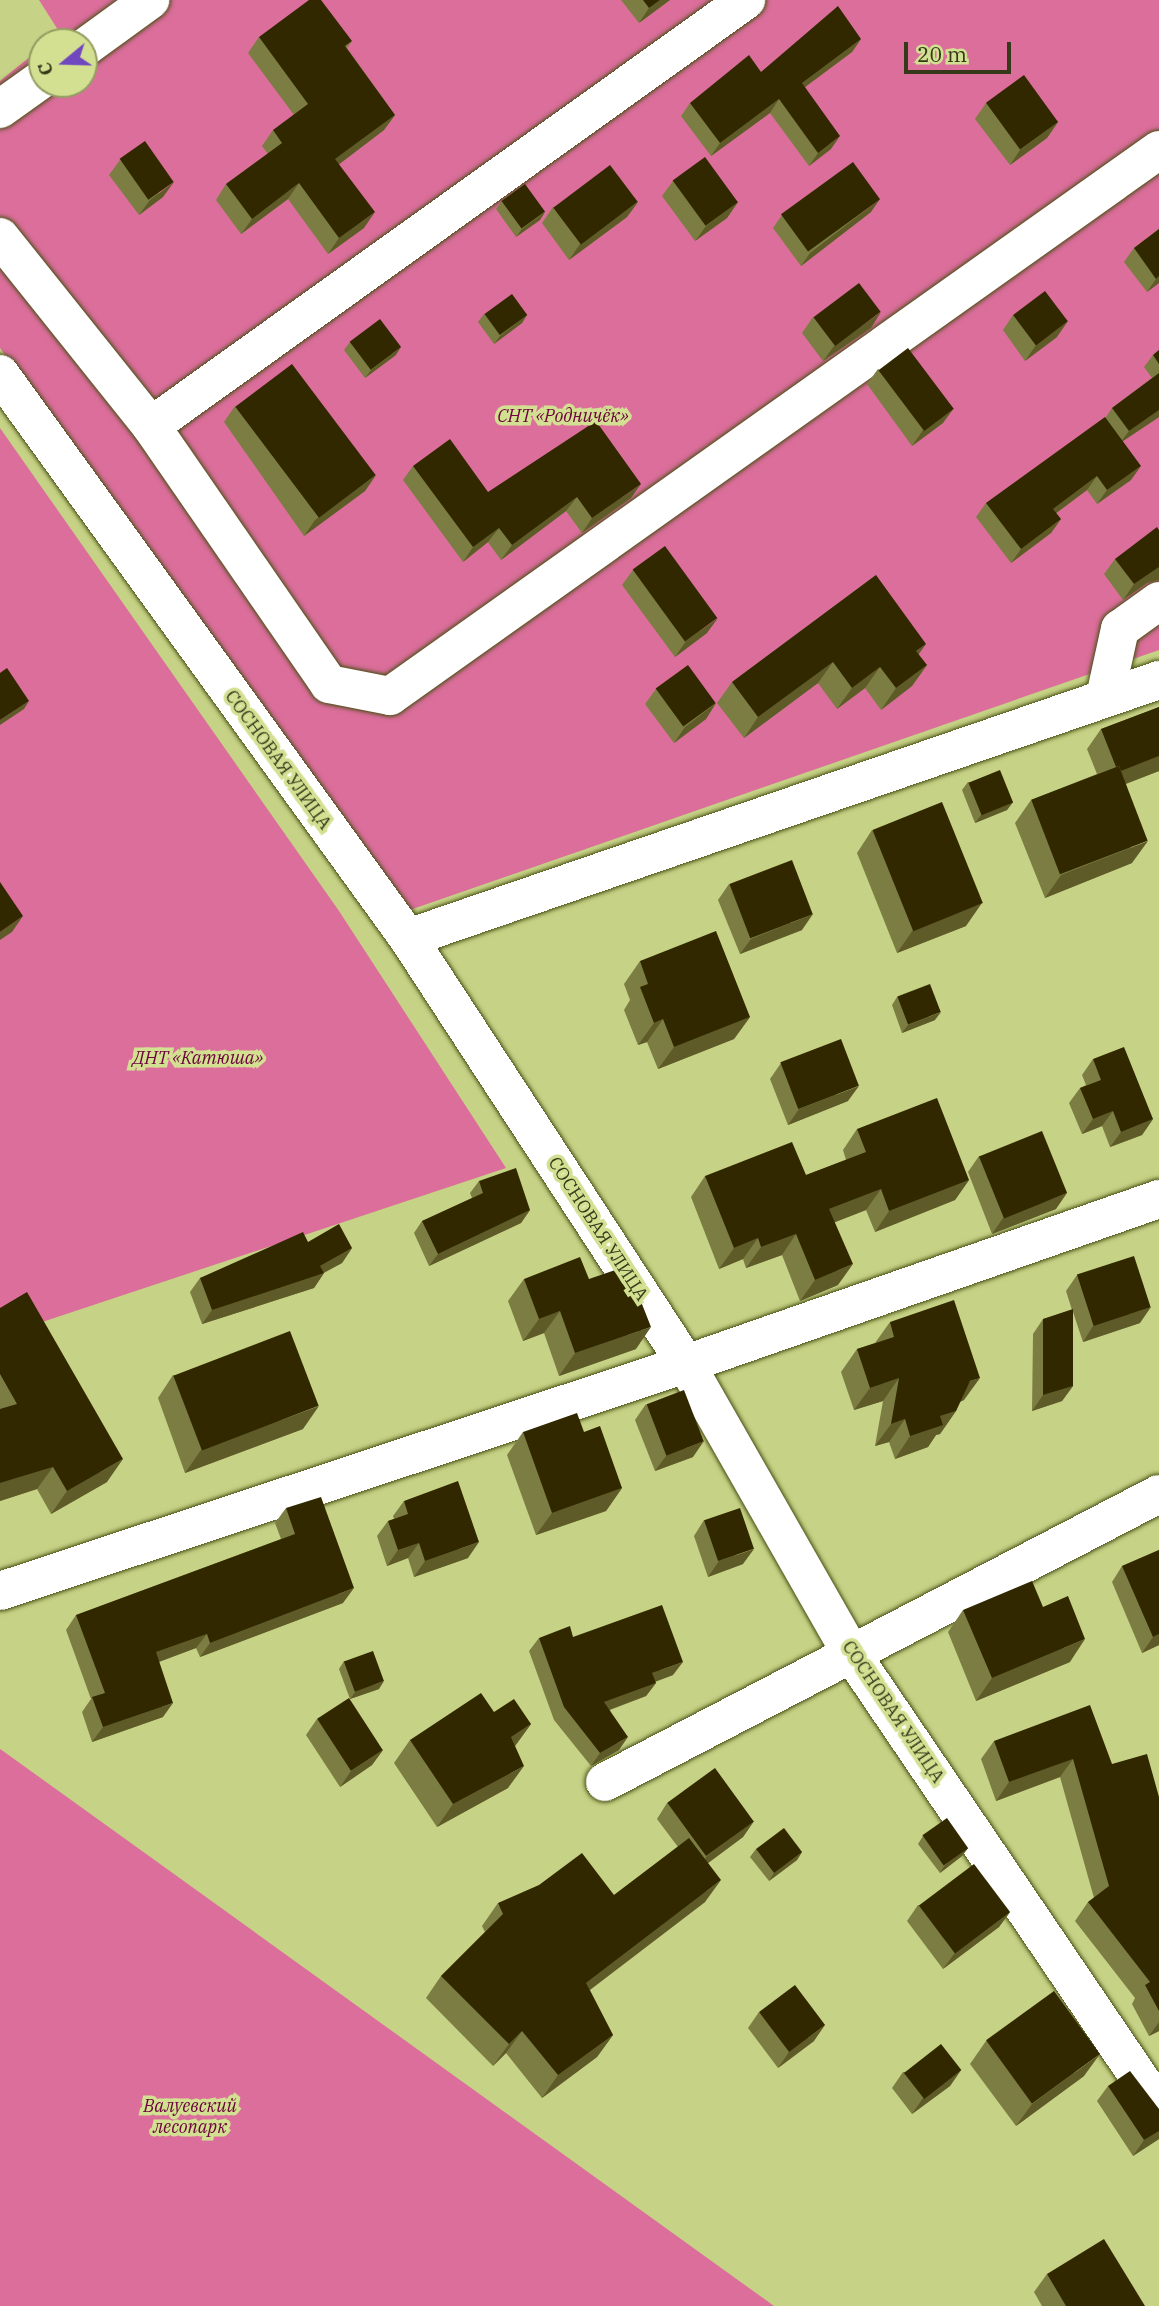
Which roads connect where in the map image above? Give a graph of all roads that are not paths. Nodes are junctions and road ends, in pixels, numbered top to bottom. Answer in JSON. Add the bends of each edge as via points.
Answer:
{"nodes":[{"id":1,"x":150,"y":0,"type":"edge"},
{"id":2,"x":746,"y":0,"type":"edge"},
{"id":3,"x":98,"y":38,"type":"edge"},
{"id":4,"x":28,"y":89,"type":"edge"},
{"id":5,"x":0,"y":109,"type":"edge"},
{"id":6,"x":1159,"y":150,"type":"edge"},
{"id":7,"x":0,"y":237,"type":"edge"},
{"id":8,"x":0,"y":374,"type":"edge"},
{"id":9,"x":151,"y":426,"type":"junction"},
{"id":10,"x":1159,"y":601,"type":"edge"},
{"id":11,"x":1159,"y":680,"type":"edge"},
{"id":12,"x":1105,"y":698,"type":"junction"},
{"id":13,"x":408,"y":939,"type":"junction"},
{"id":14,"x":1159,"y":1199,"type":"edge"},
{"id":15,"x":686,"y":1364,"type":"junction"},
{"id":16,"x":1159,"y":1494,"type":"edge"},
{"id":17,"x":0,"y":1591,"type":"edge"},
{"id":18,"x":851,"y":1653,"type":"junction"},
{"id":19,"x":605,"y":1783,"type":"dead end"},
{"id":20,"x":1159,"y":2107,"type":"edge"}],
"edges":[{"from":1,"to":3,"type":"street"},
{"from":2,"to":9,"type":"street"},
{"from":4,"to":5,"type":"street"},
{"from":6,"to":9,"type":"street","via":[[390,696],[329,684]]},
{"from":7,"to":9,"type":"street"},
{"from":8,"to":13,"type":"street","name":"СОСНОВАЯ УЛИЦА"},
{"from":10,"to":12,"type":"street","via":[[1120,629]]},
{"from":11,"to":12,"type":"street"},
{"from":12,"to":13,"type":"street"},
{"from":13,"to":15,"type":"street","name":"СОСНОВАЯ УЛИЦА"},
{"from":14,"to":15,"type":"street"},
{"from":15,"to":17,"type":"street"},
{"from":15,"to":18,"type":"street","name":"СОСНОВАЯ УЛИЦА"},
{"from":16,"to":18,"type":"street"},
{"from":18,"to":19,"type":"street"},
{"from":18,"to":20,"type":"street","name":"СОСНОВАЯ УЛИЦА"}]}
